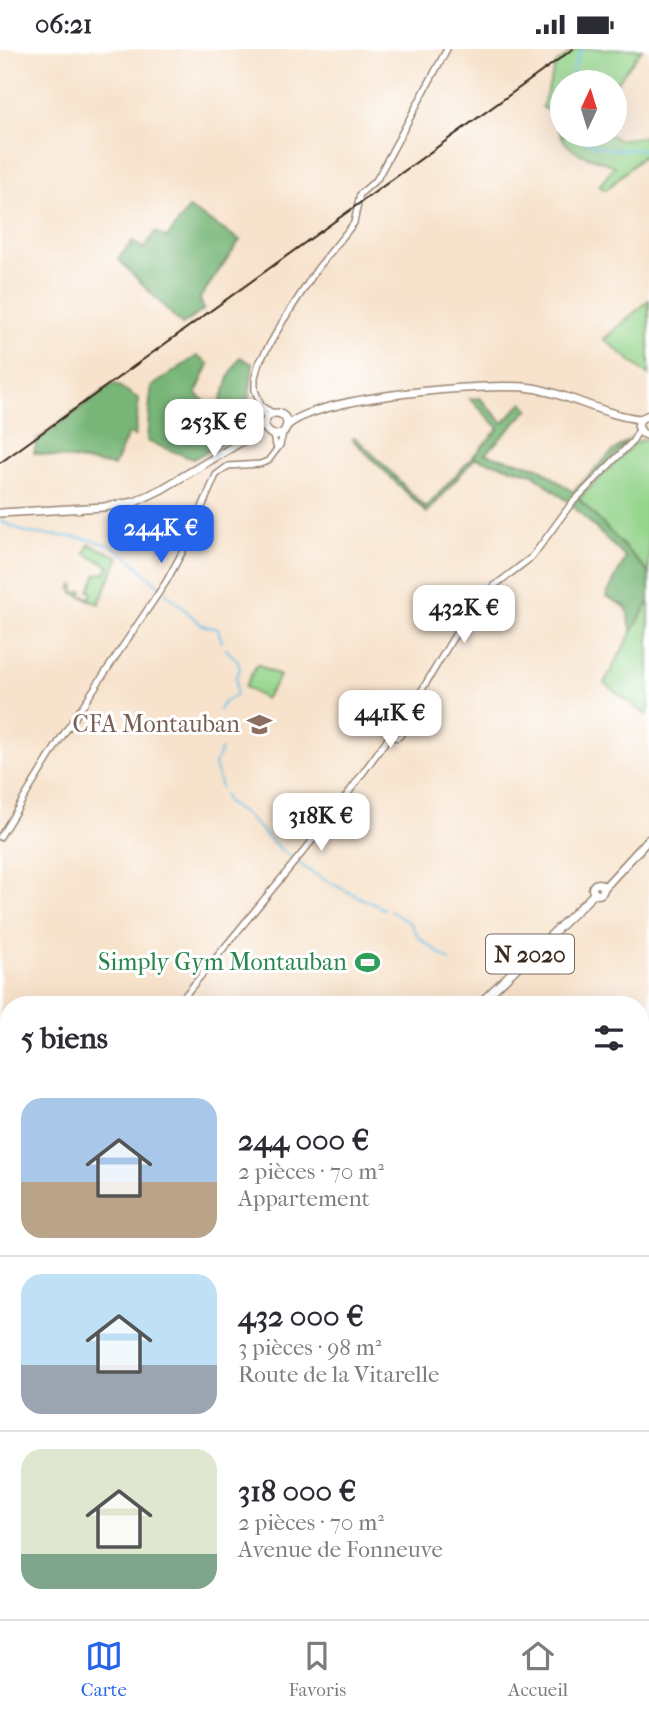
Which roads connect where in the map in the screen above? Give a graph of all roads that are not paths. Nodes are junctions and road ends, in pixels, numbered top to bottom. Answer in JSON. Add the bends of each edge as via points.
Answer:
{"nodes":[{"id":1,"x":447,"y":49,"type":"edge"},
{"id":2,"x":259,"y":403,"type":"junction"},
{"id":3,"x":274,"y":413,"type":"junction"},
{"id":4,"x":305,"y":415,"type":"junction"},
{"id":5,"x":649,"y":415,"type":"edge"},
{"id":6,"x":283,"y":416,"type":"junction"},
{"id":7,"x":265,"y":421,"type":"junction"},
{"id":8,"x":285,"y":429,"type":"junction"},
{"id":9,"x":642,"y":429,"type":"edge"},
{"id":10,"x":271,"y":433,"type":"junction"},
{"id":11,"x":251,"y":436,"type":"junction"},
{"id":12,"x":278,"y":448,"type":"junction"},
{"id":13,"x":0,"y":513,"type":"edge"},
{"id":14,"x":398,"y":728,"type":"junction"},
{"id":15,"x":391,"y":737,"type":"junction"},
{"id":16,"x":0,"y":838,"type":"edge"},
{"id":17,"x":649,"y":839,"type":"edge"},
{"id":18,"x":184,"y":996,"type":"edge"},
{"id":19,"x":487,"y":996,"type":"edge"}],
"edges":[{"from":1,"to":2,"type":"street","via":[[377,179],[360,194],[354,223],[317,269],[258,363],[255,384]]},
{"from":2,"to":3,"type":"street"},
{"from":2,"to":7,"type":"street"},
{"from":3,"to":6,"type":"main road"},
{"from":3,"to":7,"type":"main road"},
{"from":4,"to":6,"type":"main road"},
{"from":4,"to":8,"type":"main road"},
{"from":4,"to":9,"type":"main road","via":[[387,395],[503,386],[547,391],[620,415]]},
{"from":5,"to":9,"type":"main road"},
{"from":6,"to":8,"type":"main road"},
{"from":7,"to":10,"type":"main road"},
{"from":7,"to":11,"type":"main road"},
{"from":8,"to":10,"type":"main road"},
{"from":8,"to":12,"type":"street"},
{"from":9,"to":14,"type":"street","via":[[571,504],[527,562],[481,596]]},
{"from":10,"to":11,"type":"main road"},
{"from":10,"to":12,"type":"street"},
{"from":11,"to":13,"type":"main road","via":[[135,502]]},
{"from":12,"to":16,"type":"street","via":[[264,463],[239,463],[220,470],[166,582]]},
{"from":14,"to":15,"type":"street","via":[[391,729]]},
{"from":14,"to":15,"type":"street","via":[[399,736]]},
{"from":15,"to":18,"type":"street","via":[[320,834]]},
{"from":17,"to":19,"type":"main road","number":"N 2020","via":[[602,886],[602,893],[595,893]]}]}
